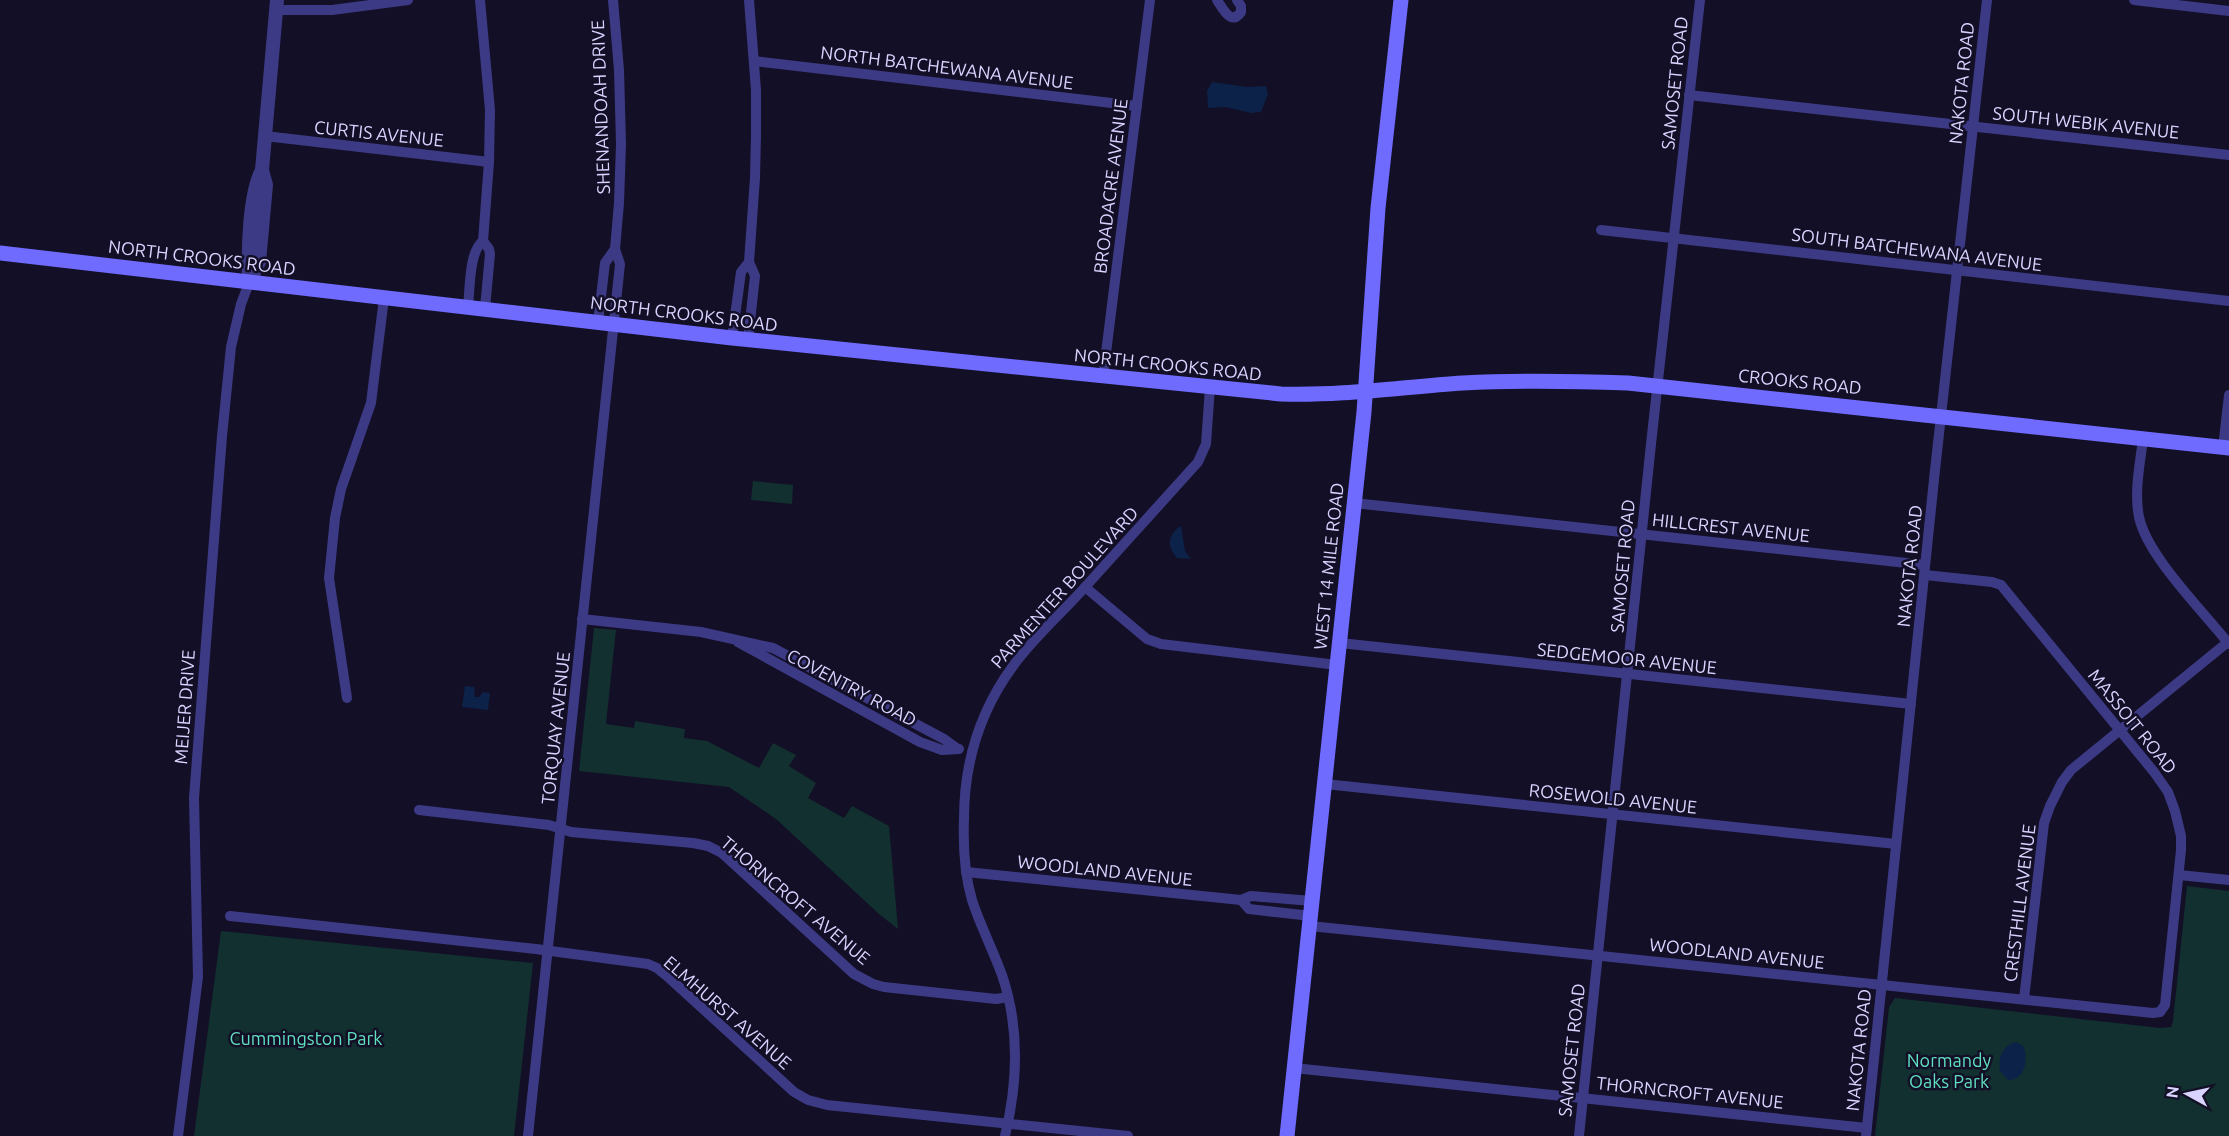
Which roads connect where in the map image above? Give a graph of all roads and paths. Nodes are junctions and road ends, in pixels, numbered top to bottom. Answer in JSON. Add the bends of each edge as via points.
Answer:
{"nodes":[{"id":1,"x":408,"y":0,"type":"edge"},
{"id":2,"x":480,"y":0,"type":"edge"},
{"id":3,"x":613,"y":0,"type":"edge"},
{"id":4,"x":749,"y":0,"type":"edge"},
{"id":5,"x":1150,"y":0,"type":"edge"},
{"id":6,"x":1216,"y":0,"type":"edge"},
{"id":7,"x":1237,"y":0,"type":"edge"},
{"id":8,"x":1401,"y":0,"type":"edge"},
{"id":9,"x":1700,"y":0,"type":"edge"},
{"id":10,"x":1987,"y":0,"type":"edge"},
{"id":11,"x":2134,"y":0,"type":"edge"},
{"id":12,"x":277,"y":5,"type":"edge"},
{"id":13,"x":2229,"y":10,"type":"edge"},
{"id":14,"x":754,"y":62,"type":"junction"},
{"id":15,"x":1689,"y":95,"type":"junction"},
{"id":16,"x":1137,"y":106,"type":"junction"},
{"id":17,"x":1973,"y":126,"type":"junction"},
{"id":18,"x":265,"y":136,"type":"junction"},
{"id":19,"x":2229,"y":155,"type":"edge"},
{"id":20,"x":489,"y":162,"type":"junction"},
{"id":21,"x":1601,"y":230,"type":"dead end"},
{"id":22,"x":1673,"y":239,"type":"junction"},
{"id":23,"x":483,"y":240,"type":"junction"},
{"id":24,"x":615,"y":249,"type":"junction"},
{"id":25,"x":0,"y":253,"type":"edge"},
{"id":26,"x":749,"y":262,"type":"junction"},
{"id":27,"x":1957,"y":270,"type":"junction"},
{"id":28,"x":249,"y":283,"type":"junction"},
{"id":29,"x":384,"y":298,"type":"junction"},
{"id":30,"x":2229,"y":302,"type":"edge"},
{"id":31,"x":468,"y":307,"type":"junction"},
{"id":32,"x":485,"y":308,"type":"junction"},
{"id":33,"x":598,"y":322,"type":"junction"},
{"id":34,"x":614,"y":324,"type":"junction"},
{"id":35,"x":732,"y":338,"type":"junction"},
{"id":36,"x":748,"y":340,"type":"junction"},
{"id":37,"x":1102,"y":377,"type":"junction"},
{"id":38,"x":1657,"y":386,"type":"junction"},
{"id":39,"x":1210,"y":387,"type":"junction"},
{"id":40,"x":1366,"y":391,"type":"junction"},
{"id":41,"x":2229,"y":395,"type":"edge"},
{"id":42,"x":1941,"y":416,"type":"junction"},
{"id":43,"x":2143,"y":439,"type":"junction"},
{"id":44,"x":2226,"y":448,"type":"edge"},
{"id":45,"x":1354,"y":504,"type":"junction"},
{"id":46,"x":1642,"y":534,"type":"junction"},
{"id":47,"x":1925,"y":570,"type":"junction"},
{"id":48,"x":1085,"y":587,"type":"junction"},
{"id":49,"x":582,"y":619,"type":"junction"},
{"id":50,"x":2229,"y":642,"type":"edge"},
{"id":51,"x":1340,"y":643,"type":"junction"},
{"id":52,"x":1337,"y":665,"type":"junction"},
{"id":53,"x":1628,"y":675,"type":"junction"},
{"id":54,"x":347,"y":698,"type":"dead end"},
{"id":55,"x":1911,"y":704,"type":"junction"},
{"id":56,"x":2120,"y":730,"type":"junction"},
{"id":57,"x":971,"y":752,"type":"junction"},
{"id":58,"x":1325,"y":784,"type":"junction"},
{"id":59,"x":419,"y":810,"type":"dead end"},
{"id":60,"x":1613,"y":815,"type":"junction"},
{"id":61,"x":561,"y":828,"type":"junction"},
{"id":62,"x":1896,"y":844,"type":"junction"},
{"id":63,"x":966,"y":872,"type":"junction"},
{"id":64,"x":2179,"y":875,"type":"junction"},
{"id":65,"x":2229,"y":880,"type":"edge"},
{"id":66,"x":1311,"y":915,"type":"junction"},
{"id":67,"x":230,"y":916,"type":"dead end"},
{"id":68,"x":548,"y":952,"type":"junction"},
{"id":69,"x":1598,"y":955,"type":"junction"},
{"id":70,"x":1881,"y":985,"type":"junction"},
{"id":71,"x":1008,"y":997,"type":"junction"},
{"id":72,"x":2024,"y":999,"type":"junction"},
{"id":73,"x":2160,"y":1012,"type":"joint"},
{"id":74,"x":1294,"y":1068,"type":"junction"},
{"id":75,"x":1583,"y":1098,"type":"junction"},
{"id":76,"x":1008,"y":1124,"type":"junction"},
{"id":77,"x":1867,"y":1132,"type":"edge"},
{"id":78,"x":178,"y":1136,"type":"edge"},
{"id":79,"x":528,"y":1136,"type":"edge"},
{"id":80,"x":1005,"y":1136,"type":"edge"},
{"id":81,"x":1128,"y":1136,"type":"edge"},
{"id":82,"x":1287,"y":1136,"type":"edge"},
{"id":83,"x":1579,"y":1136,"type":"edge"}],
"edges":[{"from":1,"to":12,"type":"street","via":[[332,10]]},
{"from":2,"to":20,"type":"street","via":[[489,85]]},
{"from":3,"to":24,"type":"street","name":"SHENANDOAH DRIVE","via":[[621,144]]},
{"from":4,"to":14,"type":"street"},
{"from":5,"to":16,"type":"street","name":"BROADACRE AVENUE"},
{"from":6,"to":7,"type":"street","via":[[1233,18],[1241,12]]},
{"from":8,"to":40,"type":"main road","name":"WEST 14 MILE ROAD","via":[[1378,208]]},
{"from":9,"to":15,"type":"street","name":"SAMOSET ROAD"},
{"from":10,"to":17,"type":"street","name":"NAKOTA ROAD"},
{"from":11,"to":13,"type":"street"},
{"from":12,"to":18,"type":"street"},
{"from":14,"to":16,"type":"street","name":"NORTH BATCHEWANA AVENUE"},
{"from":14,"to":26,"type":"street","via":[[756,167]]},
{"from":15,"to":17,"type":"street","name":"SOUTH WEBIK AVENUE"},
{"from":15,"to":22,"type":"street","name":"SAMOSET ROAD"},
{"from":16,"to":37,"type":"street","name":"BROADACRE AVENUE"},
{"from":17,"to":19,"type":"street","name":"SOUTH WEBIK AVENUE"},
{"from":17,"to":27,"type":"street","name":"NAKOTA ROAD"},
{"from":18,"to":20,"type":"street","name":"CURTIS AVENUE"},
{"from":18,"to":28,"type":"street","via":[[262,170],[256,182]]},
{"from":20,"to":23,"type":"street"},
{"from":21,"to":22,"type":"street","name":"SOUTH BATCHEWANA AVENUE"},
{"from":22,"to":27,"type":"street","name":"SOUTH BATCHEWANA AVENUE"},
{"from":22,"to":38,"type":"street","name":"SAMOSET ROAD"},
{"from":23,"to":31,"type":"street","via":[[474,253]]},
{"from":23,"to":32,"type":"street","via":[[490,254]]},
{"from":24,"to":33,"type":"street","name":"SHENANDOAH DRIVE","via":[[605,263]]},
{"from":24,"to":34,"type":"street","name":"SHENANDOAH DRIVE","via":[[620,264]]},
{"from":25,"to":28,"type":"main road","name":"NORTH CROOKS ROAD"},
{"from":26,"to":35,"type":"street","via":[[741,272]]},
{"from":26,"to":36,"type":"street","via":[[755,276]]},
{"from":27,"to":30,"type":"street","name":"SOUTH BATCHEWANA AVENUE"},
{"from":27,"to":42,"type":"street","name":"NAKOTA ROAD"},
{"from":28,"to":29,"type":"main road","name":"NORTH CROOKS ROAD"},
{"from":28,"to":78,"type":"street","name":"MEIJER DRIVE","via":[[234,332],[222,435],[194,798],[198,977]]},
{"from":29,"to":31,"type":"main road","name":"NORTH CROOKS ROAD"},
{"from":29,"to":54,"type":"street","via":[[371,404],[341,489],[329,578]]},
{"from":31,"to":32,"type":"main road","name":"NORTH CROOKS ROAD"},
{"from":32,"to":33,"type":"main road","name":"NORTH CROOKS ROAD"},
{"from":33,"to":34,"type":"main road","name":"NORTH CROOKS ROAD"},
{"from":34,"to":35,"type":"main road","name":"NORTH CROOKS ROAD"},
{"from":34,"to":49,"type":"street","name":"TORQUAY AVENUE"},
{"from":35,"to":36,"type":"main road","name":"NORTH CROOKS ROAD"},
{"from":36,"to":37,"type":"main road","name":"NORTH CROOKS ROAD"},
{"from":37,"to":39,"type":"main road","name":"NORTH CROOKS ROAD"},
{"from":38,"to":40,"type":"main road","name":"CROOKS ROAD","via":[[1568,381],[1466,383]]},
{"from":38,"to":42,"type":"main road","name":"CROOKS ROAD"},
{"from":38,"to":46,"type":"street","name":"SAMOSET ROAD"},
{"from":39,"to":40,"type":"main road","name":"NORTH CROOKS ROAD","via":[[1316,395]]},
{"from":39,"to":48,"type":"street","name":"PARMENTER BOULEVARD","via":[[1206,444],[1198,462]]},
{"from":40,"to":45,"type":"main road","name":"WEST 14 MILE ROAD"},
{"from":41,"to":44,"type":"street"},
{"from":42,"to":43,"type":"main road","name":"CROOKS ROAD"},
{"from":42,"to":47,"type":"street","name":"NAKOTA ROAD"},
{"from":43,"to":44,"type":"main road","name":"CROOKS ROAD"},
{"from":43,"to":50,"type":"street","via":[[2137,501],[2144,533],[2154,552]]},
{"from":45,"to":46,"type":"street","name":"HILLCREST AVENUE"},
{"from":45,"to":51,"type":"main road","name":"WEST 14 MILE ROAD"},
{"from":46,"to":47,"type":"street","name":"HILLCREST AVENUE"},
{"from":46,"to":53,"type":"street","name":"SAMOSET ROAD"},
{"from":47,"to":55,"type":"street","name":"NAKOTA ROAD"},
{"from":47,"to":56,"type":"street","name":"MASSOIT ROAD","via":[[2001,585]]},
{"from":48,"to":52,"type":"street","via":[[1147,639],[1161,645]]},
{"from":48,"to":57,"type":"street","name":"PARMENTER BOULEVARD","via":[[1013,665],[984,715]]},
{"from":49,"to":57,"type":"street","name":"COVENTRY ROAD","via":[[701,632],[773,648],[958,749]]},
{"from":49,"to":61,"type":"street","name":"TORQUAY AVENUE"},
{"from":50,"to":56,"type":"street","name":"CRESTHILL AVENUE"},
{"from":51,"to":52,"type":"main road","name":"WEST 14 MILE ROAD"},
{"from":51,"to":53,"type":"street","name":"SEDGEMOOR AVENUE"},
{"from":52,"to":58,"type":"main road","name":"WEST 14 MILE ROAD"},
{"from":53,"to":55,"type":"street","name":"SEDGEMOOR AVENUE"},
{"from":53,"to":60,"type":"street","name":"SAMOSET ROAD"},
{"from":55,"to":62,"type":"street","name":"NAKOTA ROAD"},
{"from":56,"to":64,"type":"street","name":"MASSOIT ROAD","via":[[2172,802],[2181,837]]},
{"from":56,"to":72,"type":"street","name":"CRESTHILL AVENUE","via":[[2071,770],[2050,806],[2044,823]]},
{"from":57,"to":63,"type":"street","name":"PARMENTER BOULEVARD","via":[[964,798]]},
{"from":58,"to":60,"type":"street","name":"ROSEWOLD AVENUE"},
{"from":58,"to":66,"type":"main road","name":"WEST 14 MILE ROAD"},
{"from":59,"to":61,"type":"street","name":"THORNCROFT AVENUE"},
{"from":60,"to":62,"type":"street","name":"ROSEWOLD AVENUE"},
{"from":60,"to":69,"type":"street","name":"SAMOSET ROAD"},
{"from":61,"to":68,"type":"street","name":"TORQUAY AVENUE"},
{"from":61,"to":71,"type":"street","name":"THORNCROFT AVENUE","via":[[715,849],[854,974],[873,984],[996,999]]},
{"from":62,"to":70,"type":"street","name":"NAKOTA ROAD"},
{"from":63,"to":66,"type":"street","name":"WOODLAND AVENUE","via":[[1241,900],[1251,896]]},
{"from":63,"to":71,"type":"street","name":"PARMENTER BOULEVARD"},
{"from":64,"to":65,"type":"street"},
{"from":64,"to":73,"type":"street","name":"MASSOIT ROAD","via":[[2165,1005]]},
{"from":66,"to":69,"type":"street","name":"WOODLAND AVENUE"},
{"from":66,"to":74,"type":"main road","name":"WEST 14 MILE ROAD"},
{"from":67,"to":68,"type":"street","name":"ELMHURST AVENUE"},
{"from":68,"to":76,"type":"street","name":"ELMHURST AVENUE","via":[[637,961],[657,968],[794,1092],[808,1100]]},
{"from":68,"to":79,"type":"street","name":"TORQUAY AVENUE"},
{"from":69,"to":70,"type":"street","name":"WOODLAND AVENUE"},
{"from":69,"to":75,"type":"street","name":"SAMOSET ROAD"},
{"from":70,"to":72,"type":"street","name":"WOODLAND AVENUE"},
{"from":70,"to":77,"type":"street","name":"NAKOTA ROAD"},
{"from":71,"to":76,"type":"street","name":"PARMENTER BOULEVARD","via":[[1016,1051]]},
{"from":72,"to":73,"type":"street","name":"WOODLAND AVENUE"},
{"from":74,"to":75,"type":"street","name":"THORNCROFT AVENUE"},
{"from":74,"to":82,"type":"main road","name":"WEST 14 MILE ROAD"},
{"from":75,"to":77,"type":"street","name":"THORNCROFT AVENUE"},
{"from":75,"to":83,"type":"street","name":"SAMOSET ROAD"},
{"from":76,"to":80,"type":"street","name":"PARMENTER BOULEVARD"},
{"from":76,"to":81,"type":"street","name":"ELMHURST AVENUE"}]}
